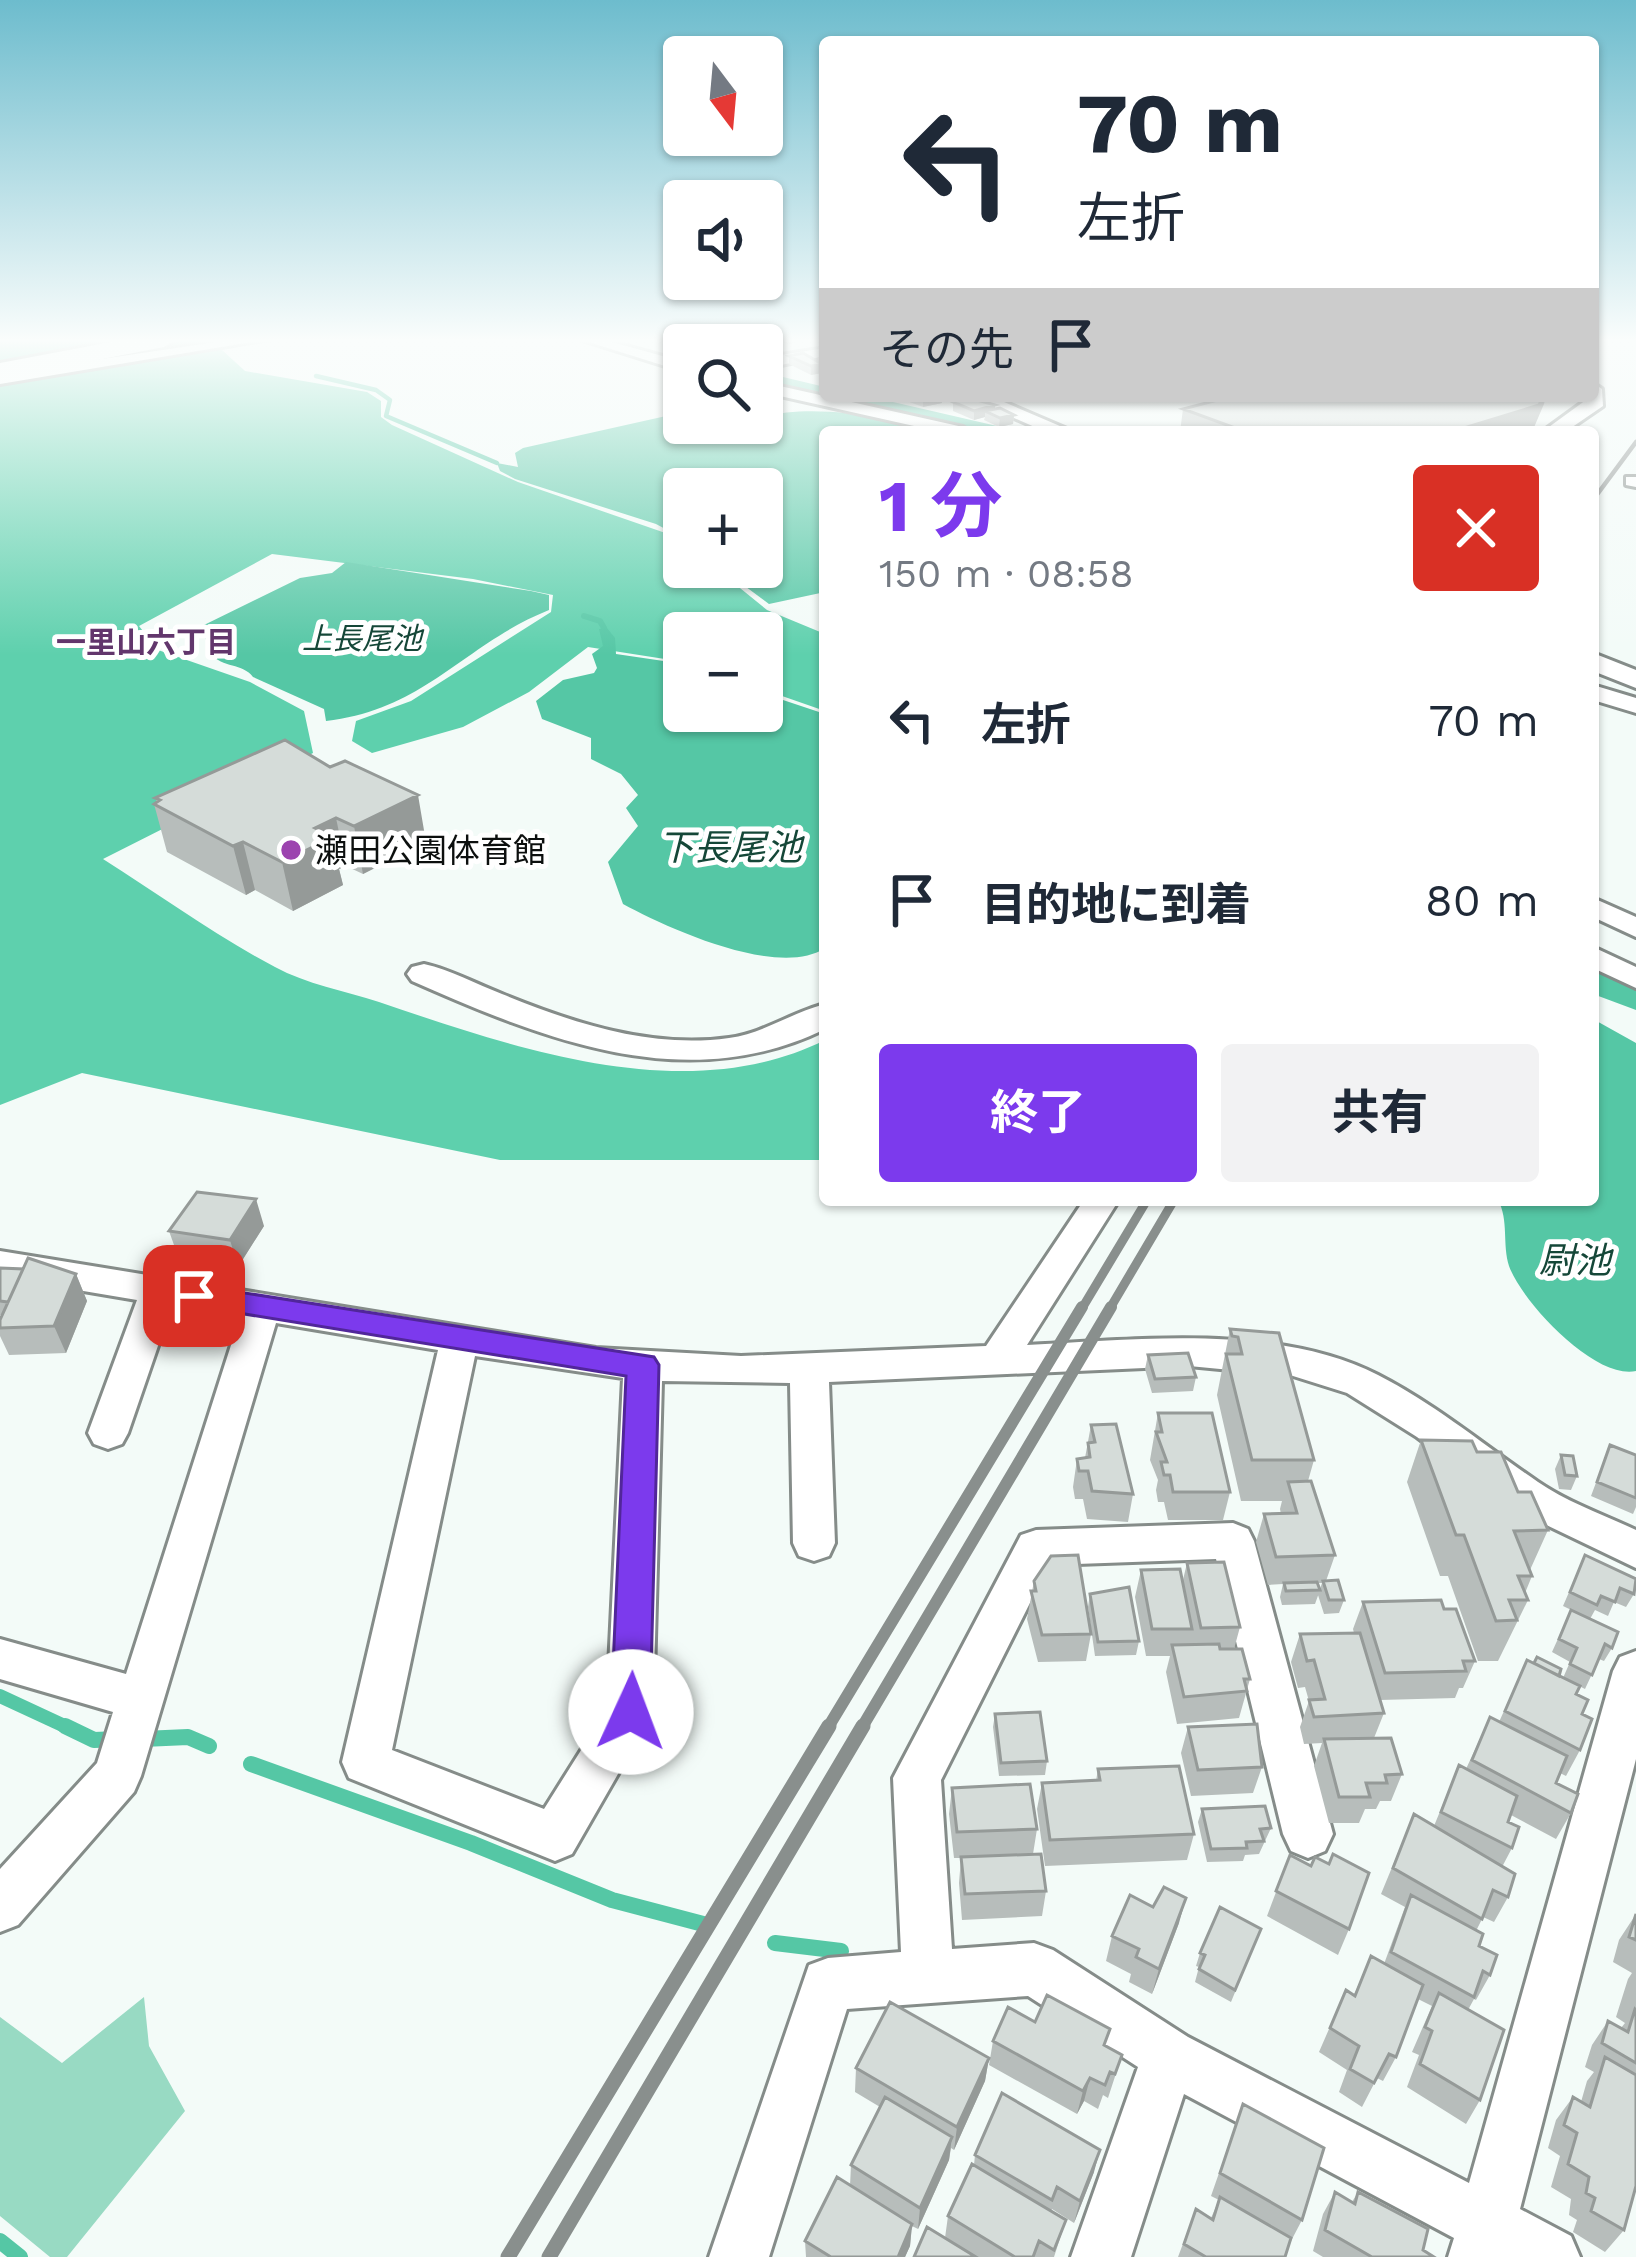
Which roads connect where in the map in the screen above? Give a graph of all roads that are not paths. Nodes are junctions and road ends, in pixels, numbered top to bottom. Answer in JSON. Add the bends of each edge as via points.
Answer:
{"nodes":[{"id":1,"x":1599,"y":664,"type":"edge"},
{"id":2,"x":1636,"y":680,"type":"edge"},
{"id":3,"x":1599,"y":694,"type":"edge"},
{"id":4,"x":1636,"y":706,"type":"edge"},
{"id":5,"x":1599,"y":909,"type":"edge"},
{"id":6,"x":1636,"y":931,"type":"edge"},
{"id":7,"x":1599,"y":954,"type":"edge"},
{"id":8,"x":1599,"y":960,"type":"edge"},
{"id":9,"x":424,"y":974,"type":"dead end"},
{"id":10,"x":1636,"y":979,"type":"edge"},
{"id":11,"x":819,"y":1019,"type":"edge"},
{"id":12,"x":1098,"y":1206,"type":"edge"},
{"id":13,"x":0,"y":1264,"type":"edge"},
{"id":14,"x":159,"y":1290,"type":"junction"},
{"id":15,"x":262,"y":1307,"type":"junction"},
{"id":16,"x":460,"y":1339,"type":"junction"},
{"id":17,"x":997,"y":1360,"type":"junction"},
{"id":18,"x":643,"y":1365,"type":"junction"},
{"id":19,"x":809,"y":1368,"type":"junction"},
{"id":20,"x":108,"y":1433,"type":"dead end"},
{"id":21,"x":814,"y":1543,"type":"dead end"},
{"id":22,"x":1636,"y":1550,"type":"edge"},
{"id":23,"x":0,"y":1659,"type":"edge"},
{"id":24,"x":1636,"y":1671,"type":"edge"},
{"id":25,"x":140,"y":1706,"type":"junction"},
{"id":26,"x":1308,"y":1834,"type":"dead end"},
{"id":27,"x":10,"y":1883,"type":"edge"},
{"id":28,"x":928,"y":1977,"type":"junction"},
{"id":29,"x":1169,"y":2056,"type":"junction"},
{"id":30,"x":1481,"y":2241,"type":"edge"},
{"id":31,"x":739,"y":2257,"type":"edge"},
{"id":32,"x":1101,"y":2257,"type":"edge"},
{"id":33,"x":1550,"y":2257,"type":"edge"}],
"edges":[{"from":1,"to":2,"type":"street"},
{"from":3,"to":4,"type":"street"},
{"from":5,"to":6,"type":"street"},
{"from":6,"to":7,"type":"street"},
{"from":8,"to":10,"type":"street"},
{"from":9,"to":11,"type":"street","via":[[609,1045],[731,1050]]},
{"from":12,"to":17,"type":"street"},
{"from":13,"to":14,"type":"street"},
{"from":14,"to":15,"type":"street"},
{"from":14,"to":20,"type":"street"},
{"from":15,"to":16,"type":"street"},
{"from":15,"to":25,"type":"street"},
{"from":16,"to":18,"type":"street"},
{"from":16,"to":18,"type":"street","via":[[366,1762],[555,1837],[631,1712]]},
{"from":17,"to":19,"type":"street"},
{"from":17,"to":22,"type":"street","via":[[1189,1352],[1294,1362],[1361,1383],[1528,1497]]},
{"from":18,"to":19,"type":"street"},
{"from":19,"to":21,"type":"street"},
{"from":23,"to":25,"type":"street"},
{"from":24,"to":30,"type":"street"},
{"from":25,"to":27,"type":"street","via":[[119,1771]]},
{"from":26,"to":28,"type":"street","via":[[1233,1541],[1036,1548],[916,1778]]},
{"from":28,"to":29,"type":"street","via":[[1034,1969]]},
{"from":28,"to":31,"type":"street","via":[[828,1984]]},
{"from":29,"to":30,"type":"street"},
{"from":29,"to":32,"type":"street"},
{"from":30,"to":33,"type":"street"}]}
